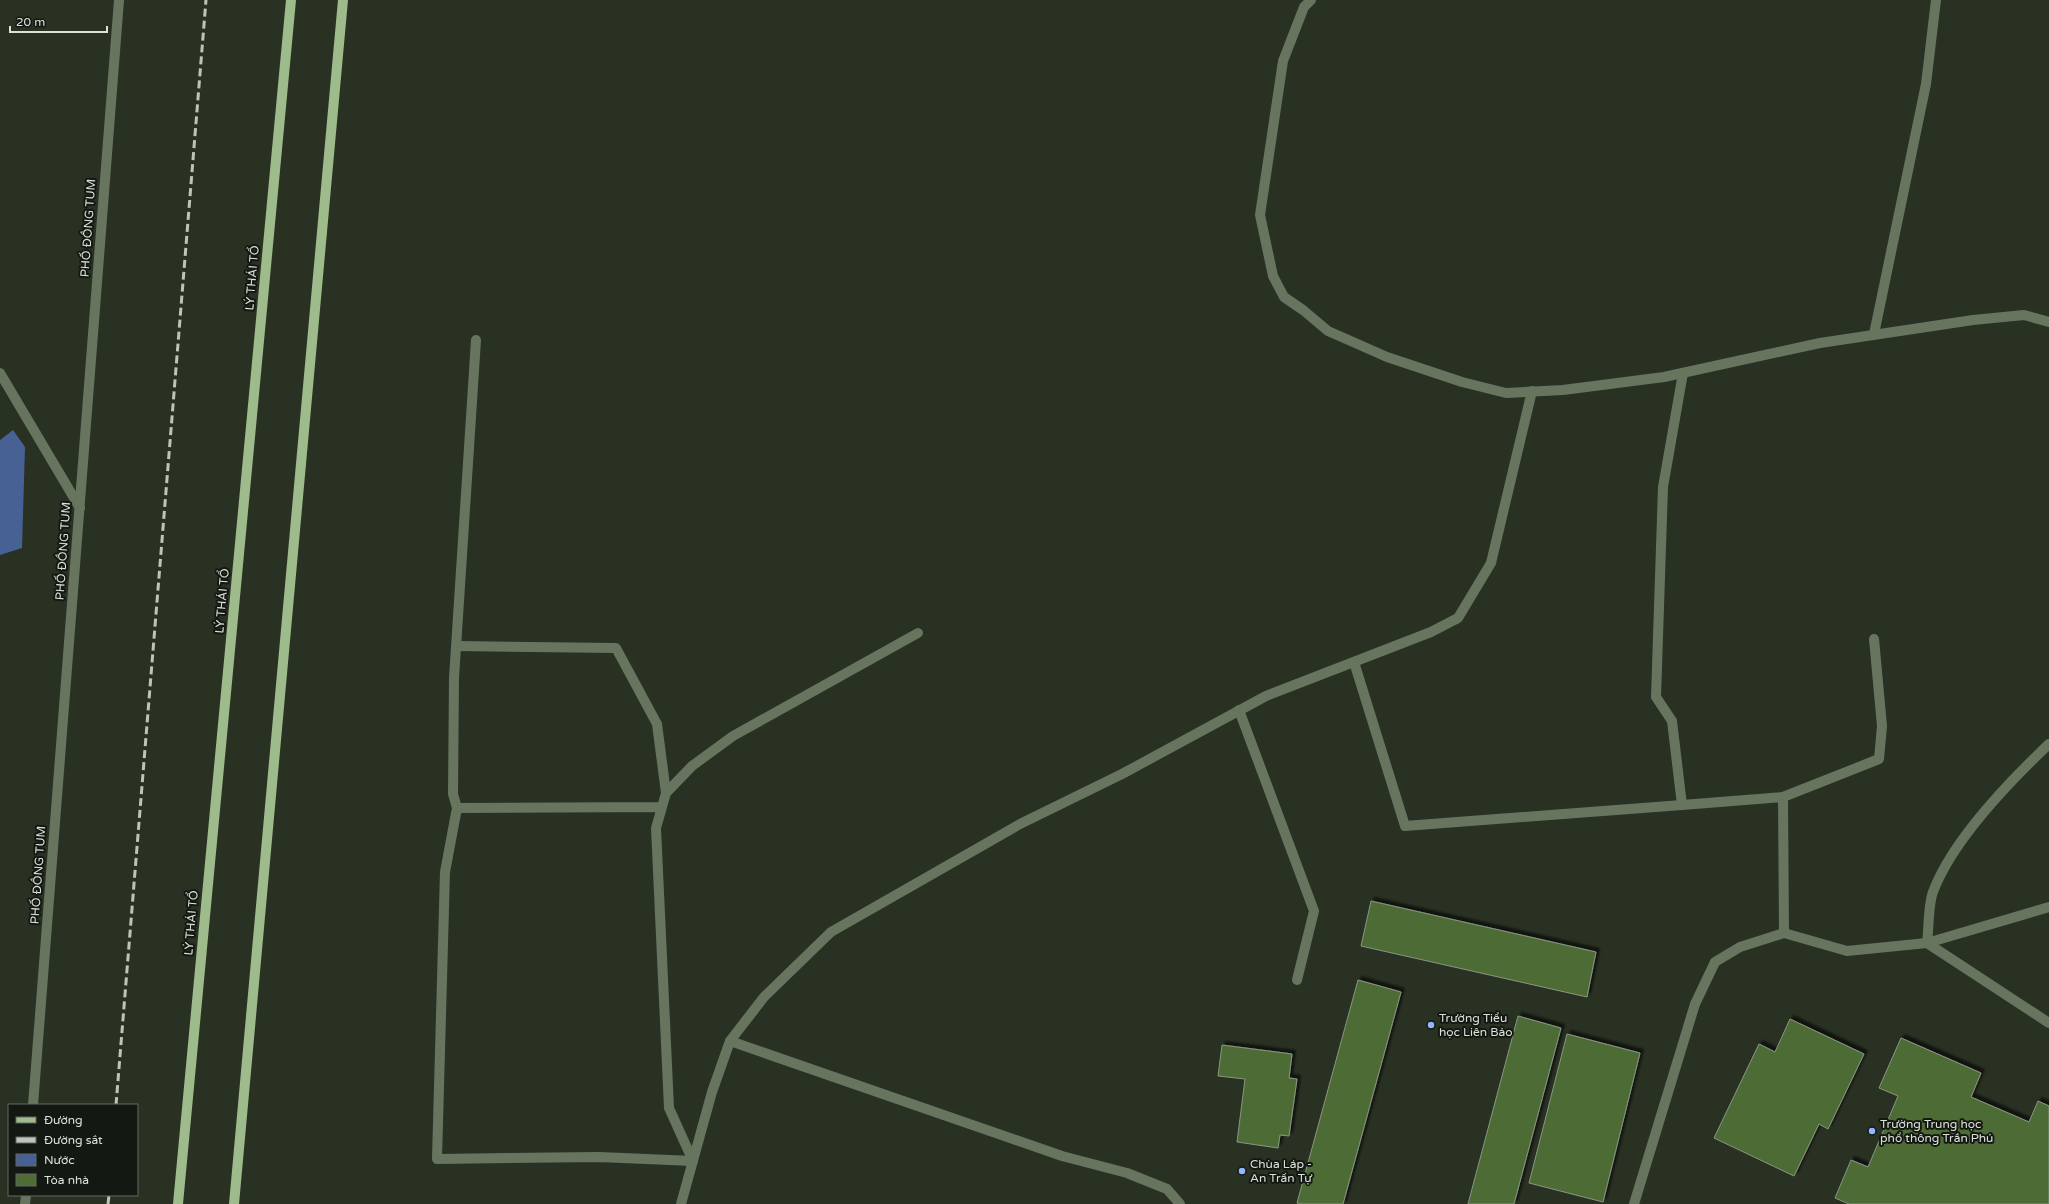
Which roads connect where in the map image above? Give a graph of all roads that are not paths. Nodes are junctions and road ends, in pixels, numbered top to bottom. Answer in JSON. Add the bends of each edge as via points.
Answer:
{"nodes":[{"id":1,"x":119,"y":0,"type":"edge"},
{"id":2,"x":291,"y":0,"type":"edge"},
{"id":3,"x":343,"y":0,"type":"edge"},
{"id":4,"x":1311,"y":0,"type":"edge"},
{"id":5,"x":1936,"y":0,"type":"edge"},
{"id":6,"x":2049,"y":322,"type":"edge"},
{"id":7,"x":1874,"y":334,"type":"junction"},
{"id":8,"x":476,"y":340,"type":"dead end"},
{"id":9,"x":0,"y":373,"type":"edge"},
{"id":10,"x":1683,"y":373,"type":"junction"},
{"id":11,"x":1532,"y":391,"type":"junction"},
{"id":12,"x":80,"y":508,"type":"junction"},
{"id":13,"x":918,"y":633,"type":"dead end"},
{"id":14,"x":1874,"y":639,"type":"dead end"},
{"id":15,"x":457,"y":646,"type":"junction"},
{"id":16,"x":1354,"y":662,"type":"junction"},
{"id":17,"x":1239,"y":710,"type":"junction"},
{"id":18,"x":2049,"y":744,"type":"edge"},
{"id":19,"x":666,"y":793,"type":"junction"},
{"id":20,"x":1783,"y":797,"type":"junction"},
{"id":21,"x":1682,"y":806,"type":"junction"},
{"id":22,"x":662,"y":807,"type":"junction"},
{"id":23,"x":457,"y":808,"type":"junction"},
{"id":24,"x":2049,"y":907,"type":"edge"},
{"id":25,"x":1784,"y":933,"type":"junction"},
{"id":26,"x":1927,"y":943,"type":"junction"},
{"id":27,"x":1297,"y":980,"type":"dead end"},
{"id":28,"x":2049,"y":1023,"type":"edge"},
{"id":29,"x":730,"y":1041,"type":"junction"},
{"id":30,"x":33,"y":1104,"type":"edge"},
{"id":31,"x":693,"y":1161,"type":"junction"},
{"id":32,"x":178,"y":1204,"type":"edge"},
{"id":33,"x":234,"y":1204,"type":"edge"},
{"id":34,"x":681,"y":1204,"type":"edge"},
{"id":35,"x":1180,"y":1204,"type":"edge"},
{"id":36,"x":1634,"y":1204,"type":"edge"}],
"edges":[{"from":1,"to":12,"type":"street","name":"PHỐ ĐỒNG TUM"},
{"from":2,"to":32,"type":"main road","name":"LÝ THÁI TỔ"},
{"from":3,"to":33,"type":"main road"},
{"from":4,"to":11,"type":"street","via":[[1304,7],[1283,61],[1260,215],[1273,276],[1284,297],[1328,331],[1386,357],[1462,382],[1506,392]]},
{"from":5,"to":7,"type":"street","via":[[1926,84]]},
{"from":6,"to":7,"type":"street","via":[[2024,315]]},
{"from":7,"to":10,"type":"street"},
{"from":8,"to":15,"type":"street"},
{"from":9,"to":12,"type":"street"},
{"from":10,"to":11,"type":"street","via":[[1571,389]]},
{"from":10,"to":21,"type":"street","via":[[1663,486],[1656,697],[1672,721]]},
{"from":11,"to":16,"type":"street","via":[[1491,563],[1458,618],[1431,632]]},
{"from":12,"to":30,"type":"street","name":"PHỐ ĐỒNG TUM"},
{"from":13,"to":19,"type":"street","via":[[733,736],[692,766]]},
{"from":14,"to":20,"type":"street","via":[[1882,726],[1878,759]]},
{"from":15,"to":19,"type":"street","via":[[616,648],[657,724]]},
{"from":15,"to":23,"type":"street","via":[[453,794]]},
{"from":16,"to":17,"type":"street","via":[[1266,696]]},
{"from":16,"to":21,"type":"street","via":[[1405,826]]},
{"from":17,"to":27,"type":"street","via":[[1314,911]]},
{"from":17,"to":29,"type":"street","via":[[1122,774],[1020,824],[830,932],[764,997]]},
{"from":18,"to":26,"type":"street","via":[[1971,828],[1942,871],[1932,893]]},
{"from":19,"to":22,"type":"street"},
{"from":20,"to":21,"type":"street"},
{"from":20,"to":25,"type":"street"},
{"from":22,"to":23,"type":"street"},
{"from":22,"to":31,"type":"street","via":[[656,828],[669,1108]]},
{"from":23,"to":31,"type":"street","via":[[445,872],[437,1159],[599,1157]]},
{"from":24,"to":26,"type":"street"},
{"from":25,"to":26,"type":"street","via":[[1847,951]]},
{"from":25,"to":36,"type":"street","via":[[1740,947],[1715,962],[1695,1004]]},
{"from":26,"to":28,"type":"street"},
{"from":29,"to":31,"type":"street","via":[[712,1092]]},
{"from":29,"to":35,"type":"street","via":[[1062,1156],[1127,1173],[1167,1189]]},
{"from":31,"to":34,"type":"street"}]}
